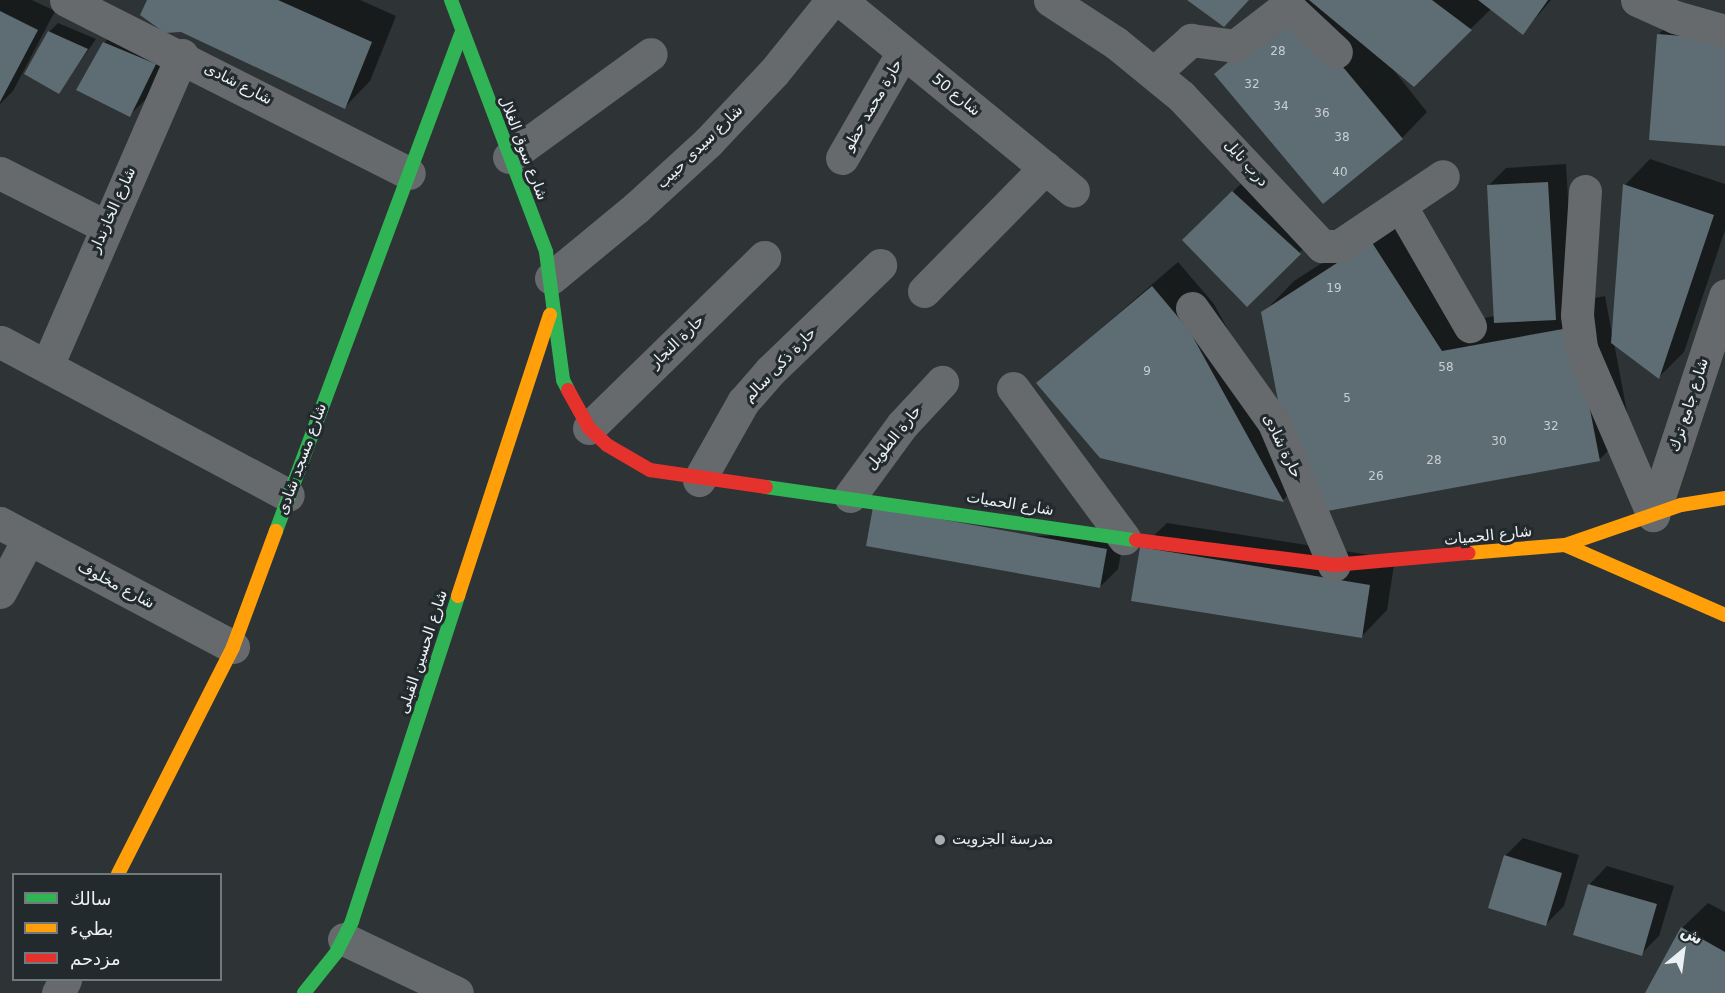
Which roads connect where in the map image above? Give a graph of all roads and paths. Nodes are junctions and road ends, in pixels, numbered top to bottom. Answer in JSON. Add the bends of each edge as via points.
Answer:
{"nodes":[{"id":1,"x":66,"y":0,"type":"edge"},
{"id":2,"x":451,"y":0,"type":"edge"},
{"id":3,"x":832,"y":0,"type":"edge"},
{"id":4,"x":840,"y":0,"type":"edge"},
{"id":5,"x":1050,"y":0,"type":"edge"},
{"id":6,"x":1637,"y":0,"type":"edge"},
{"id":7,"x":1725,"y":31,"type":"edge"},
{"id":8,"x":462,"y":34,"type":"junction"},
{"id":9,"x":1336,"y":51,"type":"dead end"},
{"id":10,"x":903,"y":52,"type":"junction"},
{"id":11,"x":651,"y":54,"type":"dead end"},
{"id":12,"x":182,"y":55,"type":"junction"},
{"id":13,"x":1154,"y":73,"type":"junction"},
{"id":14,"x":509,"y":157,"type":"junction"},
{"id":15,"x":842,"y":158,"type":"dead end"},
{"id":16,"x":1045,"y":168,"type":"junction"},
{"id":17,"x":0,"y":173,"type":"edge"},
{"id":18,"x":409,"y":173,"type":"junction"},
{"id":19,"x":1443,"y":176,"type":"dead end"},
{"id":20,"x":1073,"y":191,"type":"dead end"},
{"id":21,"x":1585,"y":191,"type":"dead end"},
{"id":22,"x":1400,"y":205,"type":"junction"},
{"id":23,"x":105,"y":226,"type":"junction"},
{"id":24,"x":764,"y":257,"type":"dead end"},
{"id":25,"x":880,"y":265,"type":"dead end"},
{"id":26,"x":551,"y":278,"type":"junction"},
{"id":27,"x":924,"y":291,"type":"dead end"},
{"id":28,"x":1725,"y":296,"type":"edge"},
{"id":29,"x":1192,"y":308,"type":"dead end"},
{"id":30,"x":552,"y":310,"type":"junction"},
{"id":31,"x":1470,"y":326,"type":"dead end"},
{"id":32,"x":1,"y":342,"type":"edge"},
{"id":33,"x":47,"y":366,"type":"junction"},
{"id":34,"x":942,"y":382,"type":"dead end"},
{"id":35,"x":1013,"y":388,"type":"dead end"},
{"id":36,"x":589,"y":428,"type":"junction"},
{"id":37,"x":699,"y":480,"type":"junction"},
{"id":38,"x":288,"y":495,"type":"junction"},
{"id":39,"x":850,"y":496,"type":"junction"},
{"id":40,"x":1725,"y":498,"type":"edge"},
{"id":41,"x":1653,"y":515,"type":"junction"},
{"id":42,"x":0,"y":523,"type":"edge"},
{"id":43,"x":28,"y":538,"type":"junction"},
{"id":44,"x":1124,"y":538,"type":"junction"},
{"id":45,"x":1564,"y":545,"type":"junction"},
{"id":46,"x":1334,"y":565,"type":"junction"},
{"id":47,"x":0,"y":592,"type":"edge"},
{"id":48,"x":1725,"y":615,"type":"edge"},
{"id":49,"x":233,"y":647,"type":"junction"},
{"id":50,"x":119,"y":873,"type":"edge"},
{"id":51,"x":344,"y":939,"type":"junction"},
{"id":52,"x":304,"y":993,"type":"edge"},
{"id":53,"x":457,"y":993,"type":"edge"}],
"edges":[{"from":1,"to":12,"type":"street","name":"شارع شادى"},
{"from":2,"to":8,"type":"main road","name":"شارع سوق الغلال"},
{"from":3,"to":26,"type":"street","name":"شارع سيدى حبيب","via":[[774,72],[708,142]]},
{"from":4,"to":10,"type":"street","name":"شارع 50"},
{"from":5,"to":13,"type":"street","name":"درب نايل"},
{"from":6,"to":7,"type":"street","via":[[1675,17]]},
{"from":8,"to":14,"type":"main road","name":"شارع سوق الغلال"},
{"from":8,"to":18,"type":"main road","name":"شارع مسجد شادى"},
{"from":9,"to":13,"type":"street","via":[[1287,6],[1238,45],[1191,40]]},
{"from":10,"to":15,"type":"street","name":"حارة محمد حظو"},
{"from":10,"to":16,"type":"street","name":"شارع 50"},
{"from":11,"to":14,"type":"street"},
{"from":12,"to":18,"type":"street","name":"شارع شادى"},
{"from":12,"to":23,"type":"street","name":"شارع الخازندار"},
{"from":13,"to":22,"type":"street","name":"درب نايل","via":[[1206,119],[1322,246],[1339,246]]},
{"from":14,"to":26,"type":"main road","name":"شارع سوق الغلال","via":[[546,252]]},
{"from":16,"to":20,"type":"street","name":"شارع 50"},
{"from":16,"to":27,"type":"street"},
{"from":17,"to":23,"type":"street"},
{"from":18,"to":38,"type":"main road","name":"شارع مسجد شادى"},
{"from":19,"to":22,"type":"street","name":"درب نايل"},
{"from":21,"to":41,"type":"street","via":[[1577,315],[1581,348]]},
{"from":22,"to":31,"type":"street"},
{"from":23,"to":33,"type":"street","name":"شارع الخازندار"},
{"from":24,"to":36,"type":"street","name":"حارة النجار"},
{"from":25,"to":37,"type":"street","name":"حارة ذكى سالم","via":[[743,402]]},
{"from":26,"to":30,"type":"main road","name":"شارع سوق الغلال"},
{"from":28,"to":41,"type":"street","name":"شارع جامع ترك"},
{"from":29,"to":46,"type":"street","name":"حارة شادى","via":[[1274,423]]},
{"from":30,"to":36,"type":"main road","name":"شارع الحميات","via":[[563,380]]},
{"from":30,"to":51,"type":"main road","name":"شارع الحسين القبلى"},
{"from":32,"to":33,"type":"street"},
{"from":33,"to":38,"type":"street"},
{"from":34,"to":39,"type":"street","name":"حارة الطويل","via":[[891,437]]},
{"from":35,"to":44,"type":"street"},
{"from":36,"to":37,"type":"main road","name":"شارع الحميات","via":[[627,460],[650,470]]},
{"from":37,"to":39,"type":"main road","name":"شارع الحميات"},
{"from":38,"to":49,"type":"main road","name":"شارع مسجد شادى"},
{"from":39,"to":44,"type":"main road","name":"شارع الحميات"},
{"from":40,"to":41,"type":"main road","name":"شارع الحميات","via":[[1681,505]]},
{"from":41,"to":45,"type":"main road","name":"شارع الحميات"},
{"from":42,"to":43,"type":"street","name":"شارع مخلوف"},
{"from":43,"to":47,"type":"street"},
{"from":43,"to":49,"type":"street","name":"شارع مخلوف"},
{"from":44,"to":46,"type":"main road","name":"شارع الحميات"},
{"from":45,"to":46,"type":"main road","name":"شارع الحميات"},
{"from":45,"to":48,"type":"main road","name":"شارع الحميات"},
{"from":49,"to":50,"type":"main road","name":"شارع مسجد شادى"},
{"from":51,"to":52,"type":"main road","name":"شارع الحسين القبلى"},
{"from":51,"to":53,"type":"street"}]}
